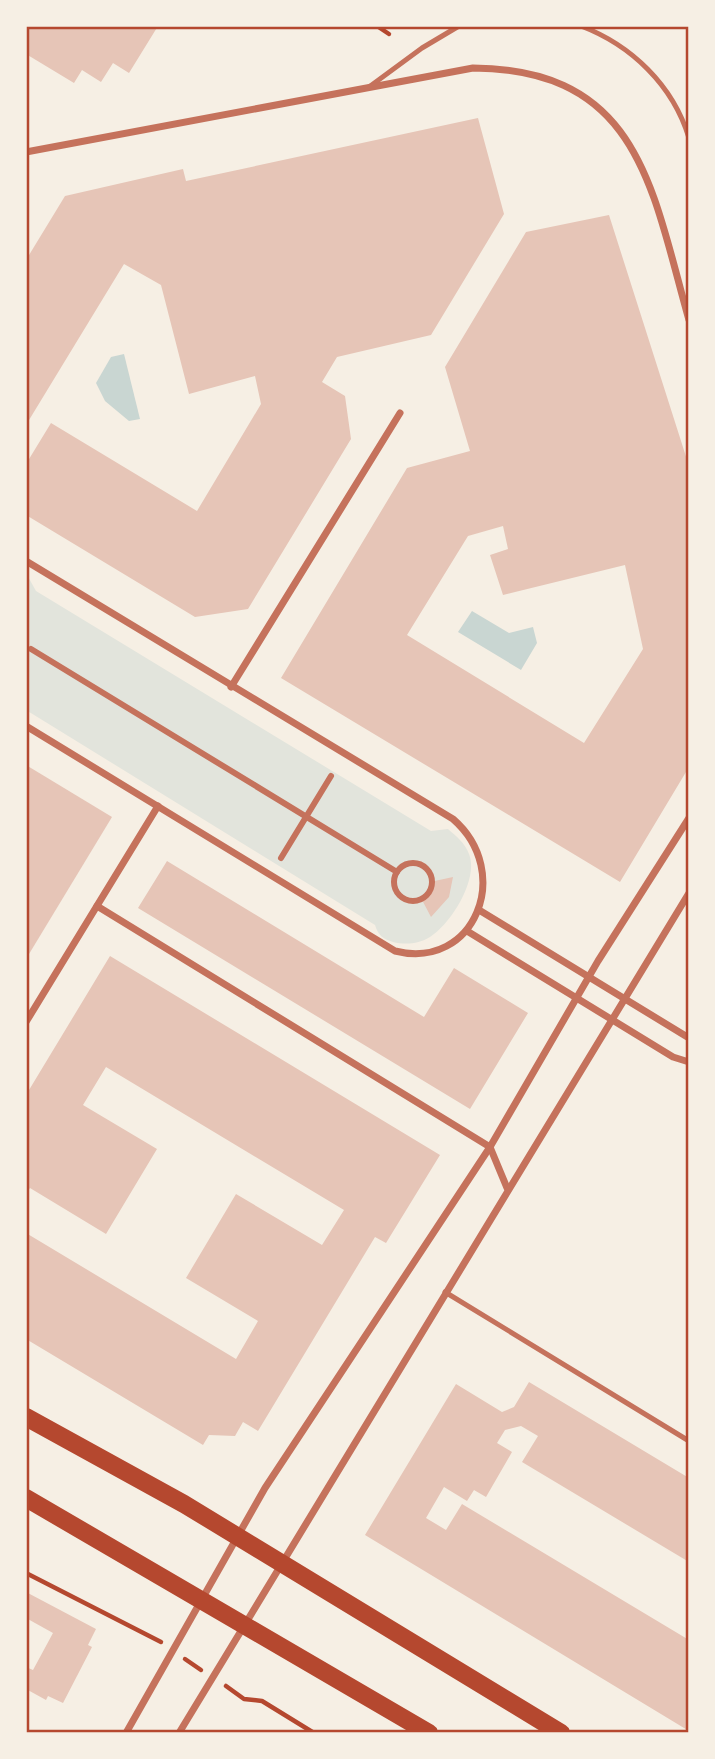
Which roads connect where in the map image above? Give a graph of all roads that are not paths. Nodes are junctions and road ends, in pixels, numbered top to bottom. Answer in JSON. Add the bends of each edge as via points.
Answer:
{"nodes":[{"id":1,"x":459,"y":26,"type":"edge"},
{"id":2,"x":581,"y":26,"type":"edge"},
{"id":3,"x":369,"y":87,"type":"junction"},
{"id":4,"x":689,"y":138,"type":"edge"},
{"id":5,"x":26,"y":152,"type":"edge"},
{"id":6,"x":689,"y":320,"type":"edge"},
{"id":7,"x":400,"y":413,"type":"dead end"},
{"id":8,"x":26,"y":561,"type":"edge"},
{"id":9,"x":30,"y":649,"type":"dead end"},
{"id":10,"x":231,"y":687,"type":"junction"},
{"id":11,"x":26,"y":726,"type":"edge"},
{"id":12,"x":331,"y":776,"type":"dead end"},
{"id":13,"x":158,"y":806,"type":"junction"},
{"id":14,"x":306,"y":817,"type":"junction"},
{"id":15,"x":689,"y":818,"type":"edge"},
{"id":16,"x":281,"y":858,"type":"dead end"},
{"id":17,"x":397,"y":872,"type":"junction"},
{"id":18,"x":689,"y":893,"type":"edge"},
{"id":19,"x":97,"y":906,"type":"junction"},
{"id":20,"x":479,"y":910,"type":"junction"},
{"id":21,"x":467,"y":931,"type":"junction"},
{"id":22,"x":590,"y":977,"type":"junction"},
{"id":23,"x":577,"y":998,"type":"junction"},
{"id":24,"x":625,"y":998,"type":"junction"},
{"id":25,"x":612,"y":1019,"type":"junction"},
{"id":26,"x":26,"y":1022,"type":"edge"},
{"id":27,"x":689,"y":1038,"type":"edge"},
{"id":28,"x":689,"y":1062,"type":"edge"},
{"id":29,"x":490,"y":1147,"type":"junction"},
{"id":30,"x":507,"y":1188,"type":"junction"},
{"id":31,"x":445,"y":1292,"type":"junction"},
{"id":32,"x":26,"y":1417,"type":"edge"},
{"id":33,"x":689,"y":1441,"type":"edge"},
{"id":34,"x":26,"y":1498,"type":"edge"},
{"id":35,"x":237,"y":1537,"type":"junction"},
{"id":36,"x":280,"y":1563,"type":"junction"},
{"id":37,"x":203,"y":1599,"type":"junction"},
{"id":38,"x":245,"y":1624,"type":"junction"},
{"id":39,"x":126,"y":1733,"type":"edge"},
{"id":40,"x":179,"y":1733,"type":"edge"},
{"id":41,"x":429,"y":1733,"type":"edge"},
{"id":42,"x":561,"y":1733,"type":"edge"}],
"edges":[{"from":1,"to":3,"type":"lane"},
{"from":2,"to":4,"type":"lane","via":[[638,59],[667,92]]},
{"from":3,"to":5,"type":"street"},
{"from":3,"to":6,"type":"street","via":[[510,68],[569,88],[608,117],[634,148],[649,181]]},
{"from":7,"to":10,"type":"street"},
{"from":8,"to":10,"type":"street"},
{"from":9,"to":14,"type":"street"},
{"from":10,"to":20,"type":"street","via":[[465,829],[482,859]]},
{"from":11,"to":13,"type":"street"},
{"from":12,"to":14,"type":"street"},
{"from":13,"to":19,"type":"street"},
{"from":13,"to":21,"type":"street","via":[[395,951],[425,953]]},
{"from":14,"to":16,"type":"street"},
{"from":14,"to":17,"type":"street"},
{"from":15,"to":22,"type":"street"},
{"from":17,"to":17,"type":"street","via":[[395,889],[403,899],[415,902],[430,892],[431,874],[422,865],[409,863]]},
{"from":18,"to":24,"type":"street"},
{"from":19,"to":26,"type":"street"},
{"from":19,"to":29,"type":"street"},
{"from":20,"to":21,"type":"street"},
{"from":20,"to":22,"type":"street"},
{"from":21,"to":23,"type":"street"},
{"from":22,"to":23,"type":"street"},
{"from":22,"to":24,"type":"street"},
{"from":23,"to":25,"type":"street"},
{"from":23,"to":29,"type":"street"},
{"from":24,"to":25,"type":"street"},
{"from":24,"to":27,"type":"street"},
{"from":25,"to":28,"type":"street"},
{"from":25,"to":30,"type":"street"},
{"from":29,"to":30,"type":"street"},
{"from":29,"to":35,"type":"street"},
{"from":30,"to":31,"type":"street"},
{"from":31,"to":33,"type":"lane"},
{"from":31,"to":36,"type":"street"},
{"from":32,"to":35,"type":"main road"},
{"from":34,"to":37,"type":"main road"},
{"from":35,"to":36,"type":"main road"},
{"from":35,"to":37,"type":"street"},
{"from":36,"to":38,"type":"street"},
{"from":36,"to":42,"type":"main road"},
{"from":37,"to":38,"type":"main road"},
{"from":37,"to":39,"type":"street"},
{"from":38,"to":40,"type":"street"},
{"from":38,"to":41,"type":"main road"}]}
